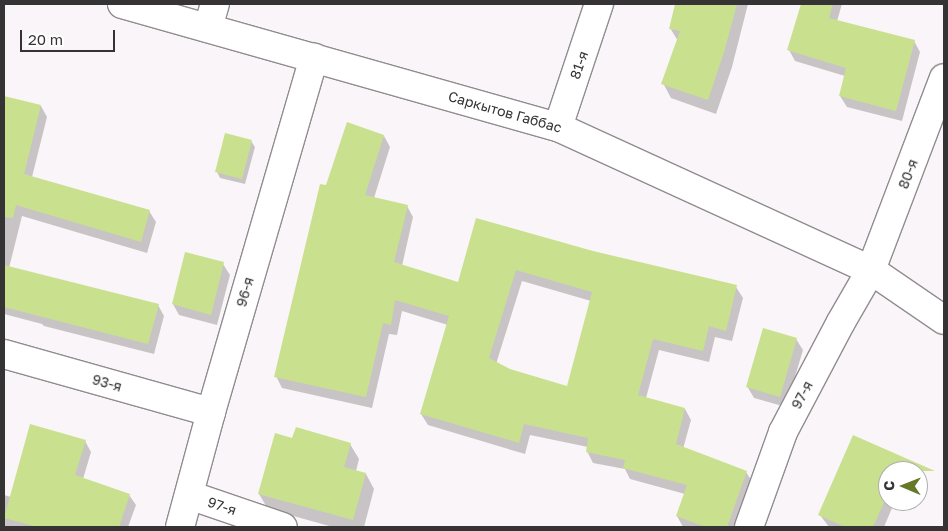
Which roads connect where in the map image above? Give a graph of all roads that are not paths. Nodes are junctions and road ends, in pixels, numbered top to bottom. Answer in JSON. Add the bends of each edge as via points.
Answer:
{"nodes":[{"id":1,"x":122,"y":4,"type":"edge"},
{"id":2,"x":599,"y":4,"type":"edge"},
{"id":3,"x":211,"y":16,"type":"edge"},
{"id":4,"x":314,"y":58,"type":"junction"},
{"id":5,"x":944,"y":78,"type":"edge"},
{"id":6,"x":558,"y":126,"type":"junction"},
{"id":7,"x":871,"y":270,"type":"junction"},
{"id":8,"x":944,"y":320,"type":"edge"},
{"id":9,"x":4,"y":354,"type":"edge"},
{"id":10,"x":210,"y":412,"type":"junction"},
{"id":11,"x":189,"y":494,"type":"junction"},
{"id":12,"x":180,"y":527,"type":"edge"},
{"id":13,"x":282,"y":527,"type":"edge"},
{"id":14,"x":749,"y":527,"type":"edge"}],
"edges":[{"from":1,"to":3,"type":"street","name":"Саркытов Габбас"},
{"from":2,"to":6,"type":"street","name":"81-я"},
{"from":3,"to":4,"type":"street","name":"Саркытов Габбас"},
{"from":4,"to":6,"type":"street","name":"Саркытов Габбас"},
{"from":4,"to":10,"type":"street","name":"96-я"},
{"from":5,"to":7,"type":"street","name":"80-я"},
{"from":6,"to":7,"type":"street","name":"Саркытов Габбас"},
{"from":7,"to":8,"type":"street","name":"Саркытов Габбас"},
{"from":7,"to":14,"type":"street","name":"97-я","via":[[783,432]]},
{"from":9,"to":10,"type":"street","name":"93-я"},
{"from":10,"to":11,"type":"street","name":"96-я"},
{"from":11,"to":12,"type":"street","name":"96-я"},
{"from":11,"to":13,"type":"street","name":"97-я"}]}
